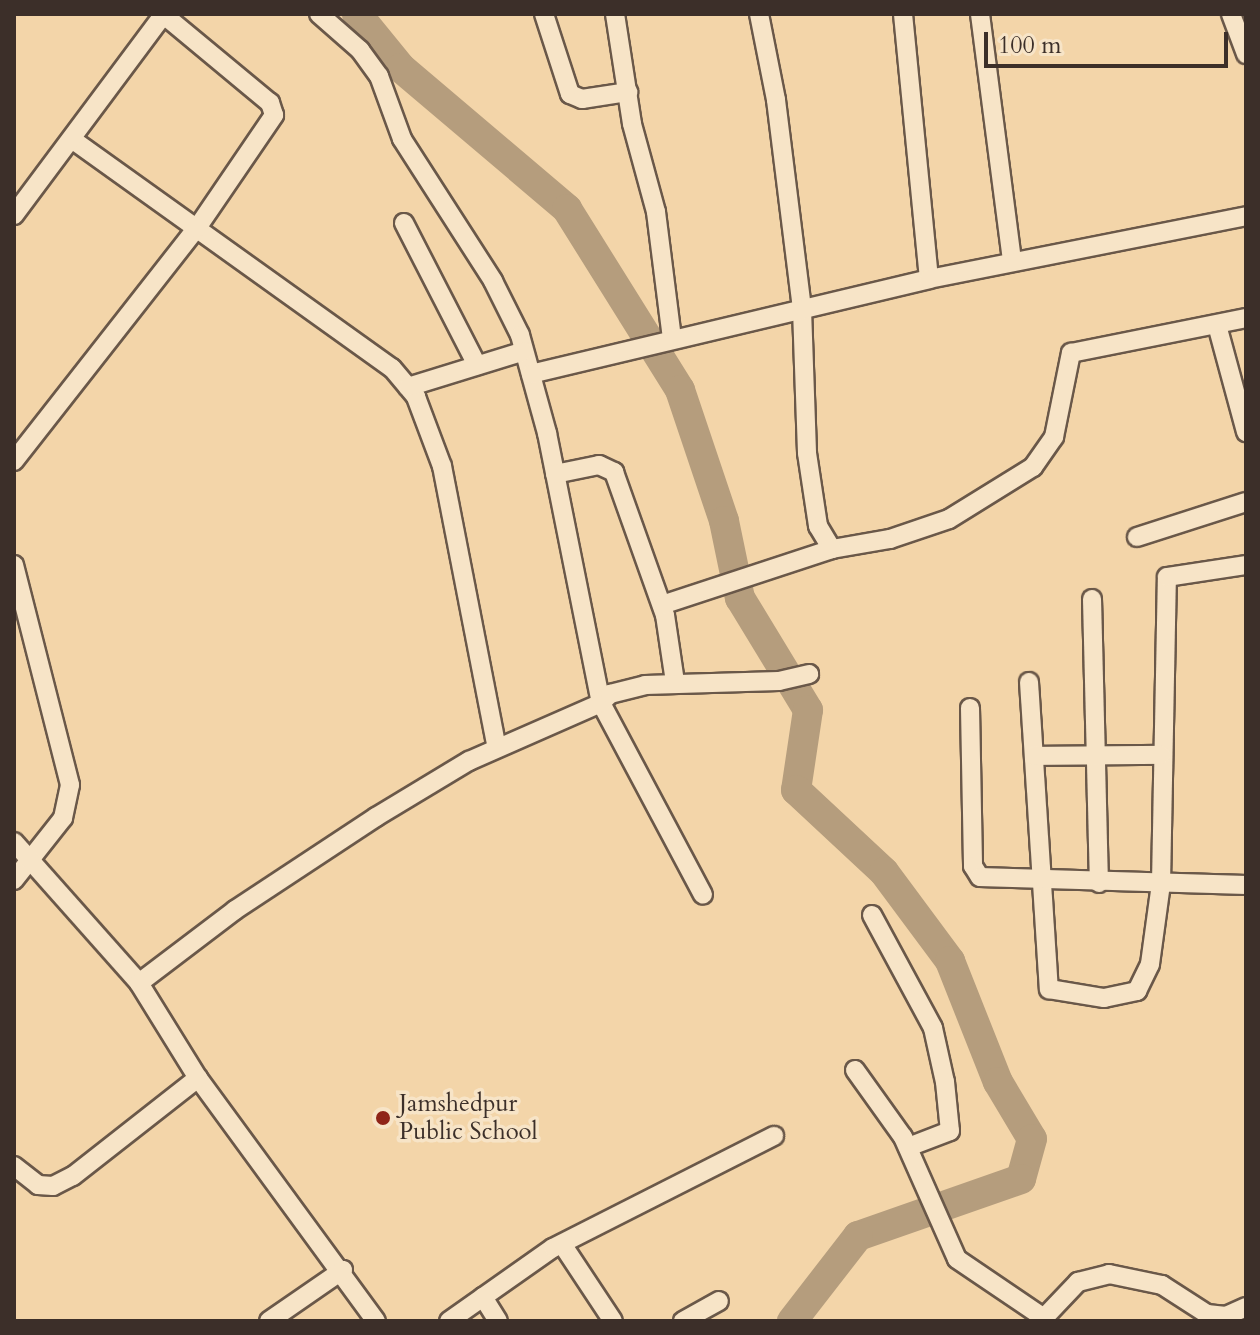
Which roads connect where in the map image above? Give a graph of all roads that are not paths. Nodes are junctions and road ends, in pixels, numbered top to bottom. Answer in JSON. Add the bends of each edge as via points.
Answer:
{"nodes":[{"id":1,"x":164,"y":14,"type":"edge"},
{"id":2,"x":319,"y":14,"type":"edge"},
{"id":3,"x":544,"y":14,"type":"edge"},
{"id":4,"x":615,"y":14,"type":"edge"},
{"id":5,"x":759,"y":14,"type":"edge"},
{"id":6,"x":903,"y":14,"type":"edge"},
{"id":7,"x":980,"y":14,"type":"edge"},
{"id":8,"x":1231,"y":14,"type":"edge"},
{"id":9,"x":1246,"y":54,"type":"edge"},
{"id":10,"x":628,"y":92,"type":"junction"},
{"id":11,"x":73,"y":140,"type":"junction"},
{"id":12,"x":14,"y":215,"type":"edge"},
{"id":13,"x":1246,"y":216,"type":"edge"},
{"id":14,"x":404,"y":223,"type":"dead end"},
{"id":15,"x":197,"y":228,"type":"junction"},
{"id":16,"x":1012,"y":262,"type":"junction"},
{"id":17,"x":929,"y":279,"type":"junction"},
{"id":18,"x":802,"y":309,"type":"junction"},
{"id":19,"x":1246,"y":318,"type":"edge"},
{"id":20,"x":1217,"y":325,"type":"junction"},
{"id":21,"x":667,"y":341,"type":"junction"},
{"id":22,"x":524,"y":351,"type":"junction"},
{"id":23,"x":477,"y":365,"type":"junction"},
{"id":24,"x":531,"y":374,"type":"junction"},
{"id":25,"x":408,"y":387,"type":"junction"},
{"id":26,"x":1246,"y":432,"type":"edge"},
{"id":27,"x":14,"y":461,"type":"edge"},
{"id":28,"x":555,"y":474,"type":"junction"},
{"id":29,"x":1246,"y":502,"type":"edge"},
{"id":30,"x":1137,"y":537,"type":"dead end"},
{"id":31,"x":832,"y":549,"type":"junction"},
{"id":32,"x":14,"y":565,"type":"edge"},
{"id":33,"x":1246,"y":565,"type":"edge"},
{"id":34,"x":1092,"y":599,"type":"dead end"},
{"id":35,"x":662,"y":605,"type":"junction"},
{"id":36,"x":809,"y":674,"type":"dead end"},
{"id":37,"x":675,"y":682,"type":"junction"},
{"id":38,"x":1029,"y":682,"type":"dead end"},
{"id":39,"x":601,"y":703,"type":"junction"},
{"id":40,"x":970,"y":708,"type":"dead end"},
{"id":41,"x":497,"y":748,"type":"junction"},
{"id":42,"x":1100,"y":755,"type":"junction"},
{"id":43,"x":1161,"y":755,"type":"junction"},
{"id":44,"x":1034,"y":756,"type":"junction"},
{"id":45,"x":14,"y":842,"type":"edge"},
{"id":46,"x":31,"y":861,"type":"junction"},
{"id":47,"x":14,"y":880,"type":"edge"},
{"id":48,"x":1042,"y":880,"type":"junction"},
{"id":49,"x":1099,"y":883,"type":"junction"},
{"id":50,"x":1161,"y":884,"type":"junction"},
{"id":51,"x":1246,"y":885,"type":"edge"},
{"id":52,"x":703,"y":895,"type":"dead end"},
{"id":53,"x":872,"y":915,"type":"dead end"},
{"id":54,"x":139,"y":983,"type":"junction"},
{"id":55,"x":855,"y":1070,"type":"dead end"},
{"id":56,"x":198,"y":1078,"type":"junction"},
{"id":57,"x":774,"y":1136,"type":"dead end"},
{"id":58,"x":908,"y":1147,"type":"junction"},
{"id":59,"x":14,"y":1166,"type":"edge"},
{"id":60,"x":562,"y":1244,"type":"junction"},
{"id":61,"x":343,"y":1270,"type":"junction"},
{"id":62,"x":483,"y":1297,"type":"junction"},
{"id":63,"x":719,"y":1301,"type":"dead end"},
{"id":64,"x":1246,"y":1307,"type":"edge"},
{"id":65,"x":1043,"y":1320,"type":"edge"},
{"id":66,"x":269,"y":1321,"type":"edge"},
{"id":67,"x":376,"y":1321,"type":"edge"},
{"id":68,"x":449,"y":1321,"type":"edge"},
{"id":69,"x":498,"y":1321,"type":"edge"},
{"id":70,"x":613,"y":1321,"type":"edge"},
{"id":71,"x":683,"y":1321,"type":"edge"}],
"edges":[{"from":1,"to":11,"type":"street"},
{"from":1,"to":15,"type":"street","via":[[274,109]]},
{"from":2,"to":22,"type":"street","via":[[360,50],[379,76],[402,139],[493,281]]},
{"from":3,"to":10,"type":"street","via":[[570,94],[582,99]]},
{"from":4,"to":10,"type":"street"},
{"from":5,"to":18,"type":"street","via":[[776,100]]},
{"from":6,"to":17,"type":"street"},
{"from":7,"to":16,"type":"street"},
{"from":8,"to":9,"type":"street"},
{"from":10,"to":21,"type":"street","via":[[656,212]]},
{"from":11,"to":12,"type":"street"},
{"from":11,"to":15,"type":"street"},
{"from":13,"to":16,"type":"street"},
{"from":14,"to":23,"type":"street"},
{"from":15,"to":25,"type":"street","via":[[392,368]]},
{"from":15,"to":27,"type":"street"},
{"from":16,"to":17,"type":"street"},
{"from":17,"to":18,"type":"street"},
{"from":18,"to":21,"type":"street"},
{"from":18,"to":31,"type":"street","via":[[807,453],[818,526]]},
{"from":19,"to":20,"type":"street"},
{"from":20,"to":26,"type":"street"},
{"from":20,"to":31,"type":"street","via":[[1071,353],[1054,437],[1033,467],[949,519],[890,539]]},
{"from":21,"to":24,"type":"street"},
{"from":22,"to":23,"type":"street"},
{"from":22,"to":24,"type":"street"},
{"from":23,"to":25,"type":"street"},
{"from":24,"to":28,"type":"street"},
{"from":25,"to":41,"type":"street","via":[[429,424],[442,466]]},
{"from":28,"to":35,"type":"street","via":[[599,465],[610,468]]},
{"from":28,"to":39,"type":"street"},
{"from":29,"to":30,"type":"street"},
{"from":31,"to":35,"type":"street"},
{"from":32,"to":46,"type":"street","via":[[70,785],[63,818]]},
{"from":33,"to":43,"type":"street","via":[[1167,577],[1170,638]]},
{"from":34,"to":42,"type":"street"},
{"from":35,"to":37,"type":"street"},
{"from":36,"to":37,"type":"street","via":[[779,681]]},
{"from":37,"to":39,"type":"street","via":[[625,689]]},
{"from":38,"to":44,"type":"street"},
{"from":39,"to":41,"type":"street"},
{"from":39,"to":52,"type":"street"},
{"from":40,"to":48,"type":"street","via":[[975,873]]},
{"from":41,"to":54,"type":"street","via":[[363,825],[235,910]]},
{"from":42,"to":43,"type":"street"},
{"from":42,"to":44,"type":"street"},
{"from":42,"to":49,"type":"street"},
{"from":43,"to":50,"type":"street"},
{"from":44,"to":48,"type":"street"},
{"from":45,"to":46,"type":"street"},
{"from":46,"to":47,"type":"street"},
{"from":46,"to":54,"type":"street"},
{"from":48,"to":49,"type":"street"},
{"from":48,"to":50,"type":"street","via":[[1049,989],[1104,998],[1137,991],[1150,964]]},
{"from":49,"to":50,"type":"street"},
{"from":50,"to":51,"type":"street"},
{"from":53,"to":58,"type":"street","via":[[933,1028],[945,1082],[950,1131]]},
{"from":54,"to":56,"type":"street"},
{"from":55,"to":58,"type":"street"},
{"from":56,"to":59,"type":"street","via":[[53,1186],[38,1185]]},
{"from":56,"to":61,"type":"street"},
{"from":57,"to":60,"type":"street"},
{"from":58,"to":65,"type":"street","via":[[945,1234],[969,1271]]},
{"from":60,"to":62,"type":"street"},
{"from":60,"to":70,"type":"street"},
{"from":61,"to":66,"type":"street"},
{"from":61,"to":67,"type":"street"},
{"from":62,"to":68,"type":"street"},
{"from":62,"to":69,"type":"street"},
{"from":63,"to":71,"type":"street"},
{"from":64,"to":65,"type":"street","via":[[1226,1316],[1207,1314],[1162,1285],[1109,1274],[1078,1282]]}]}
